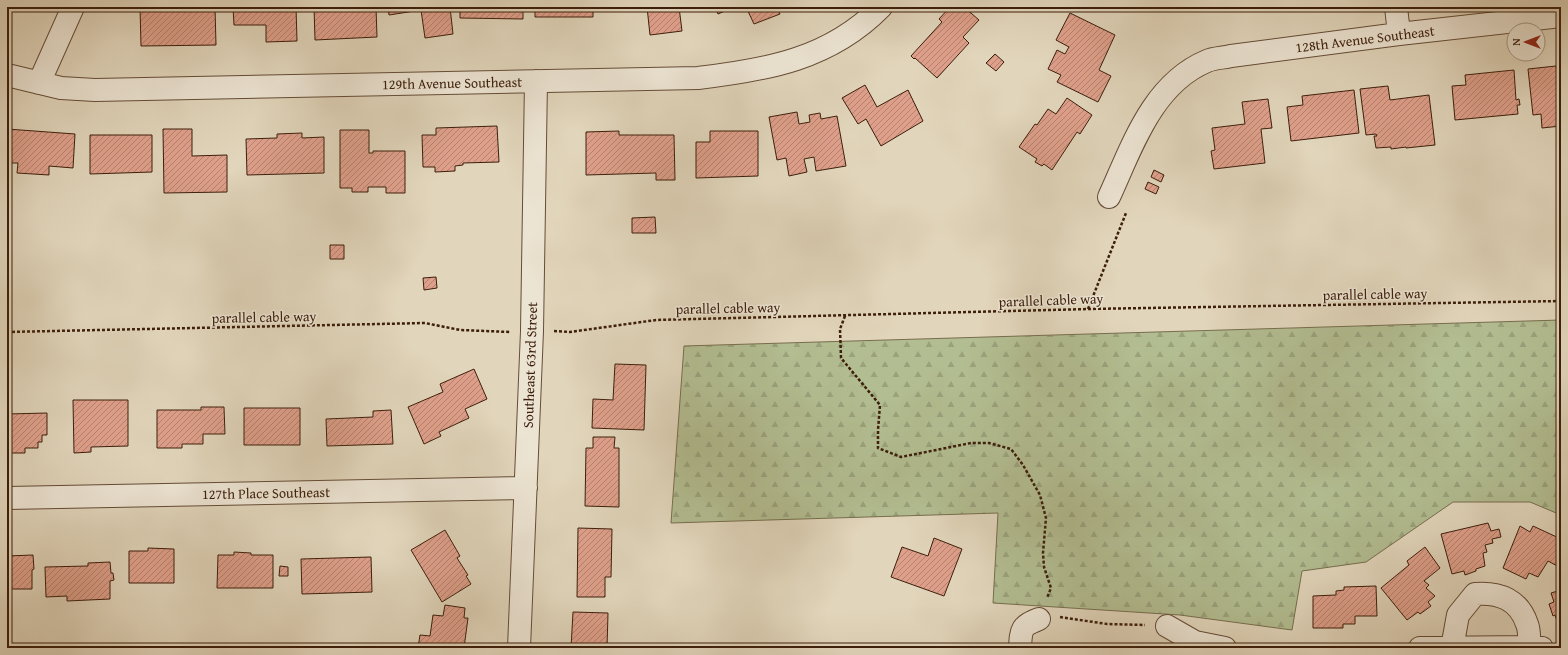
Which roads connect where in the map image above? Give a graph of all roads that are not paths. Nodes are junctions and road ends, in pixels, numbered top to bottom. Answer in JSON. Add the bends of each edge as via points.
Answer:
{"nodes":[{"id":1,"x":73,"y":7,"type":"edge"},
{"id":2,"x":881,"y":7,"type":"edge"},
{"id":3,"x":1396,"y":7,"type":"edge"},
{"id":4,"x":1561,"y":16,"type":"edge"},
{"id":5,"x":1399,"y":34,"type":"junction"},
{"id":6,"x":7,"y":75,"type":"edge"},
{"id":7,"x":536,"y":81,"type":"junction"},
{"id":8,"x":39,"y":83,"type":"junction"},
{"id":9,"x":1109,"y":197,"type":"road end"},
{"id":10,"x":526,"y":488,"type":"junction"},
{"id":11,"x":7,"y":498,"type":"edge"},
{"id":12,"x":1048,"y":618,"type":"road end"},
{"id":13,"x":1167,"y":626,"type":"road end"},
{"id":14,"x":1535,"y":647,"type":"edge"},
{"id":15,"x":519,"y":648,"type":"edge"},
{"id":16,"x":1020,"y":648,"type":"edge"},
{"id":17,"x":1225,"y":648,"type":"edge"},
{"id":18,"x":1420,"y":648,"type":"edge"},
{"id":19,"x":1452,"y":648,"type":"edge"}],
"edges":[{"from":1,"to":8,"type":"street"},
{"from":2,"to":7,"type":"street","name":"129th Avenue Southeast","via":[[845,36],[818,52],[787,63],[741,73],[698,78]]},
{"from":3,"to":5,"type":"street"},
{"from":4,"to":5,"type":"street","name":"128th Avenue Southeast"},
{"from":5,"to":9,"type":"street","name":"128th Avenue Southeast","via":[[1231,56],[1208,61],[1191,70],[1175,81],[1160,97],[1143,124]]},
{"from":6,"to":8,"type":"street","name":"129th Avenue Southeast"},
{"from":7,"to":8,"type":"street","name":"129th Avenue Southeast","via":[[95,90],[61,88]]},
{"from":7,"to":10,"type":"street","name":"Southeast 63rd Street"},
{"from":10,"to":11,"type":"street","name":"127th Place Southeast"},
{"from":10,"to":15,"type":"street","name":"Southeast 63rd Street"},
{"from":12,"to":16,"type":"street","via":[[1026,624],[1022,629]]},
{"from":13,"to":17,"type":"street","via":[[1195,642]]},
{"from":14,"to":19,"type":"street"},
{"from":14,"to":19,"type":"street","via":[[1519,607],[1506,598],[1489,593],[1475,594],[1458,615]]},
{"from":18,"to":19,"type":"street"}]}
